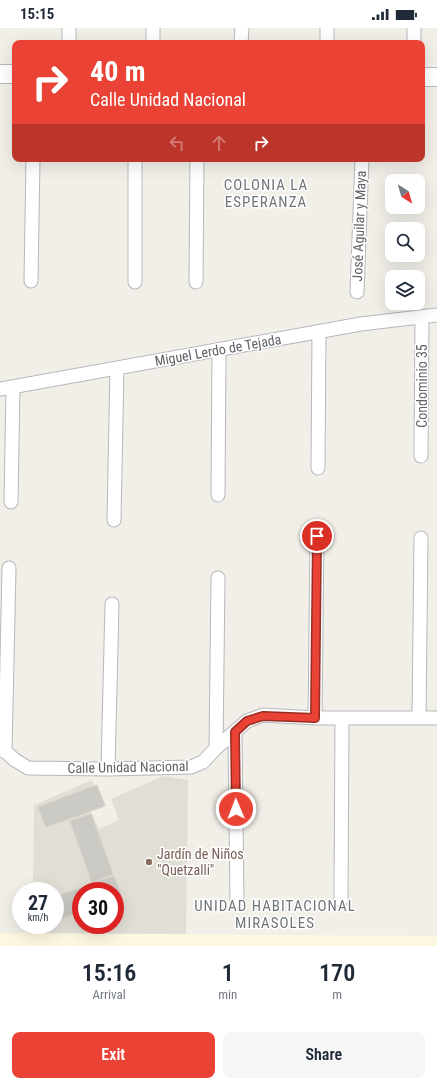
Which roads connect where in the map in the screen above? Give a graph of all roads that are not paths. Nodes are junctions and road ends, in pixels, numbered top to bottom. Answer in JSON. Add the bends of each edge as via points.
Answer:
{"nodes":[{"id":1,"x":69,"y":28,"type":"edge"},
{"id":2,"x":153,"y":28,"type":"edge"},
{"id":3,"x":242,"y":28,"type":"edge"},
{"id":4,"x":327,"y":28,"type":"edge"},
{"id":5,"x":414,"y":28,"type":"edge"},
{"id":6,"x":69,"y":40,"type":"edge"},
{"id":7,"x":153,"y":40,"type":"edge"},
{"id":8,"x":241,"y":40,"type":"edge"},
{"id":9,"x":327,"y":40,"type":"edge"},
{"id":10,"x":414,"y":40,"type":"edge"},
{"id":11,"x":0,"y":74,"type":"edge"},
{"id":12,"x":12,"y":74,"type":"edge"},
{"id":13,"x":425,"y":77,"type":"edge"},
{"id":14,"x":437,"y":77,"type":"edge"},
{"id":15,"x":33,"y":162,"type":"edge"},
{"id":16,"x":135,"y":162,"type":"edge"},
{"id":17,"x":197,"y":162,"type":"edge"},
{"id":18,"x":362,"y":162,"type":"edge"},
{"id":19,"x":31,"y":281,"type":"dead end"},
{"id":20,"x":135,"y":282,"type":"dead end"},
{"id":21,"x":196,"y":282,"type":"dead end"},
{"id":22,"x":356,"y":292,"type":"dead end"},
{"id":23,"x":437,"y":315,"type":"edge"},
{"id":24,"x":422,"y":317,"type":"junction"},
{"id":25,"x":319,"y":332,"type":"junction"},
{"id":26,"x":219,"y":350,"type":"junction"},
{"id":27,"x":117,"y":368,"type":"junction"},
{"id":28,"x":13,"y":387,"type":"junction"},
{"id":29,"x":0,"y":389,"type":"edge"},
{"id":30,"x":421,"y":456,"type":"dead end"},
{"id":31,"x":318,"y":468,"type":"dead end"},
{"id":32,"x":218,"y":495,"type":"dead end"},
{"id":33,"x":11,"y":502,"type":"dead end"},
{"id":34,"x":114,"y":520,"type":"dead end"},
{"id":35,"x":317,"y":536,"type":"dead end"},
{"id":36,"x":421,"y":538,"type":"dead end"},
{"id":37,"x":9,"y":568,"type":"dead end"},
{"id":38,"x":218,"y":578,"type":"dead end"},
{"id":39,"x":112,"y":604,"type":"dead end"},
{"id":40,"x":315,"y":718,"type":"junction"},
{"id":41,"x":342,"y":718,"type":"junction"},
{"id":42,"x":419,"y":718,"type":"junction"},
{"id":43,"x":437,"y":718,"type":"edge"},
{"id":44,"x":235,"y":732,"type":"junction"},
{"id":45,"x":216,"y":748,"type":"junction"},
{"id":46,"x":3,"y":750,"type":"edge"},
{"id":47,"x":108,"y":769,"type":"junction"},
{"id":48,"x":237,"y":900,"type":"dead end"},
{"id":49,"x":341,"y":900,"type":"dead end"}],
"edges":[{"from":1,"to":6,"type":"street"},
{"from":2,"to":7,"type":"street"},
{"from":3,"to":8,"type":"street"},
{"from":4,"to":9,"type":"street"},
{"from":5,"to":10,"type":"street"},
{"from":11,"to":12,"type":"street"},
{"from":13,"to":14,"type":"street"},
{"from":15,"to":19,"type":"street"},
{"from":16,"to":20,"type":"street"},
{"from":17,"to":21,"type":"street"},
{"from":18,"to":22,"type":"street","name":"José Aguilar y Maya"},
{"from":23,"to":24,"type":"street","name":"Miguel Lerdo de Tejada"},
{"from":24,"to":25,"type":"street","name":"Miguel Lerdo de Tejada","via":[[360,324]]},
{"from":24,"to":30,"type":"street","name":"Condominio 35"},
{"from":25,"to":26,"type":"street","name":"Miguel Lerdo de Tejada"},
{"from":25,"to":31,"type":"street"},
{"from":26,"to":27,"type":"street","name":"Miguel Lerdo de Tejada"},
{"from":26,"to":32,"type":"street"},
{"from":27,"to":28,"type":"street","name":"Miguel Lerdo de Tejada"},
{"from":27,"to":34,"type":"street"},
{"from":28,"to":29,"type":"street","name":"Miguel Lerdo de Tejada"},
{"from":28,"to":33,"type":"street"},
{"from":35,"to":40,"type":"street"},
{"from":36,"to":42,"type":"street"},
{"from":37,"to":46,"type":"street"},
{"from":38,"to":45,"type":"street"},
{"from":39,"to":47,"type":"street"},
{"from":40,"to":41,"type":"street","name":"Calle Unidad Nacional"},
{"from":40,"to":44,"type":"street","name":"Calle Unidad Nacional","via":[[263,716],[247,721]]},
{"from":41,"to":42,"type":"street","name":"Calle Unidad Nacional"},
{"from":41,"to":49,"type":"street"},
{"from":42,"to":43,"type":"street","name":"Calle Unidad Nacional"},
{"from":44,"to":45,"type":"street","name":"Calle Unidad Nacional"},
{"from":44,"to":48,"type":"street"},
{"from":45,"to":47,"type":"street","name":"Calle Unidad Nacional","via":[[203,762],[191,767]]},
{"from":46,"to":47,"type":"street","name":"Calle Unidad Nacional","via":[[28,768]]}]}
